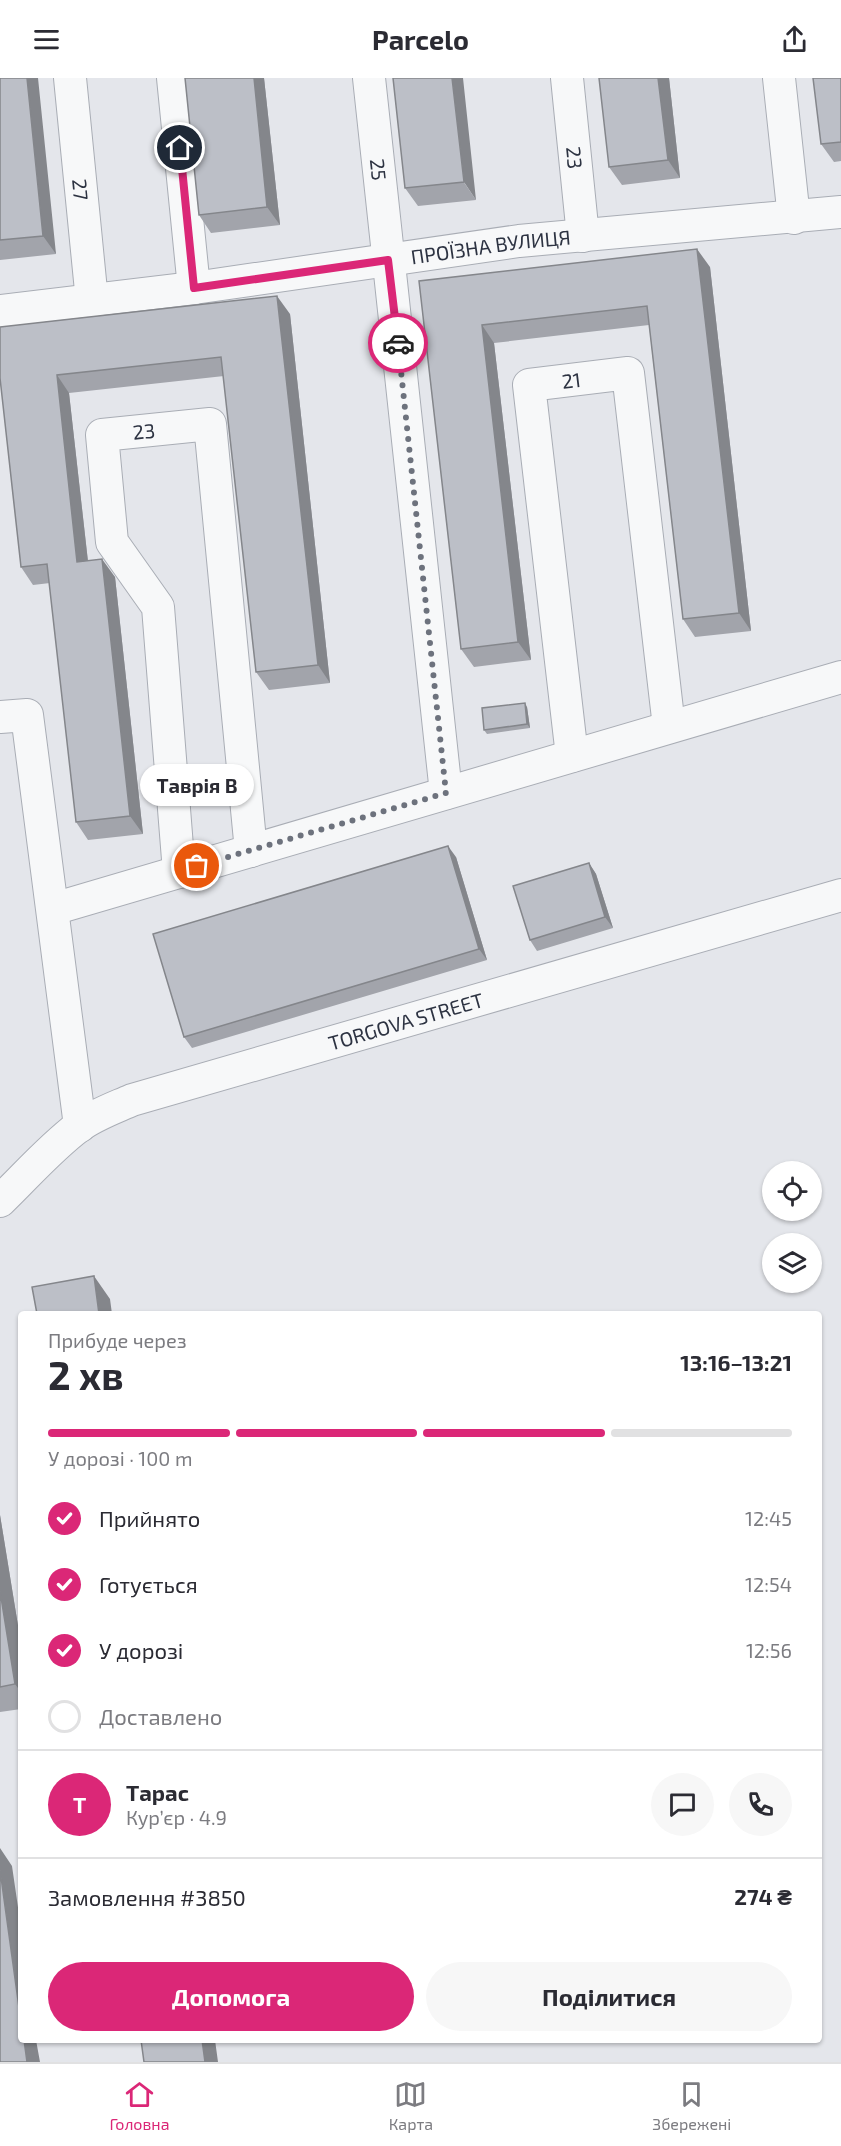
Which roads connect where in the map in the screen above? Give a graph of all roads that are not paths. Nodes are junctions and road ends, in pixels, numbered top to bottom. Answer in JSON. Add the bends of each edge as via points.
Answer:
{"nodes":[{"id":1,"x":70,"y":78,"type":"edge"},
{"id":2,"x":173,"y":78,"type":"edge"},
{"id":3,"x":369,"y":78,"type":"edge"},
{"id":4,"x":567,"y":78,"type":"edge"},
{"id":5,"x":779,"y":78,"type":"edge"},
{"id":6,"x":841,"y":212,"type":"edge"},
{"id":7,"x":794,"y":218,"type":"junction"},
{"id":8,"x":584,"y":236,"type":"junction"},
{"id":9,"x":388,"y":260,"type":"junction"},
{"id":10,"x":194,"y":288,"type":"junction"},
{"id":11,"x":92,"y":301,"type":"junction"},
{"id":12,"x":0,"y":311,"type":"edge"},
{"id":13,"x":841,"y":677,"type":"edge"},
{"id":14,"x":0,"y":717,"type":"edge"},
{"id":15,"x":669,"y":727,"type":"junction"},
{"id":16,"x":572,"y":756,"type":"junction"},
{"id":17,"x":446,"y":793,"type":"junction"},
{"id":18,"x":251,"y":850,"type":"junction"},
{"id":19,"x":179,"y":872,"type":"junction"},
{"id":20,"x":841,"y":895,"type":"edge"},
{"id":21,"x":53,"y":909,"type":"junction"},
{"id":22,"x":80,"y":1126,"type":"junction"},
{"id":23,"x":0,"y":1201,"type":"edge"}],
"edges":[{"from":1,"to":11,"type":"street","name":"27"},
{"from":2,"to":10,"type":"street"},
{"from":3,"to":9,"type":"street","name":"25"},
{"from":4,"to":8,"type":"street","name":"23"},
{"from":5,"to":7,"type":"street"},
{"from":6,"to":7,"type":"street","name":"ПРОЇЗНА ВУЛИЦЯ"},
{"from":7,"to":8,"type":"street","name":"ПРОЇЗНА ВУЛИЦЯ"},
{"from":8,"to":9,"type":"street","name":"ПРОЇЗНА ВУЛИЦЯ"},
{"from":9,"to":10,"type":"street","name":"ПРОЇЗНА ВУЛИЦЯ"},
{"from":9,"to":17,"type":"street","name":"25"},
{"from":10,"to":11,"type":"street","name":"ПРОЇЗНА ВУЛИЦЯ"},
{"from":11,"to":12,"type":"street","name":"ПРОЇЗНА ВУЛИЦЯ"},
{"from":13,"to":15,"type":"street"},
{"from":14,"to":21,"type":"street","via":[[27,715]]},
{"from":15,"to":16,"type":"street"},
{"from":15,"to":16,"type":"street","name":"21","via":[[628,374],[529,385]]},
{"from":16,"to":17,"type":"street"},
{"from":17,"to":18,"type":"street"},
{"from":18,"to":19,"type":"street"},
{"from":18,"to":19,"type":"street","name":"23","via":[[210,424],[102,435],[112,542],[158,607]]},
{"from":19,"to":21,"type":"street"},
{"from":20,"to":22,"type":"street","name":"TORGOVA STREET","via":[[132,1100]]},
{"from":21,"to":22,"type":"street"},
{"from":22,"to":23,"type":"street","name":"TORGOVA STREET","via":[[55,1145]]}]}
